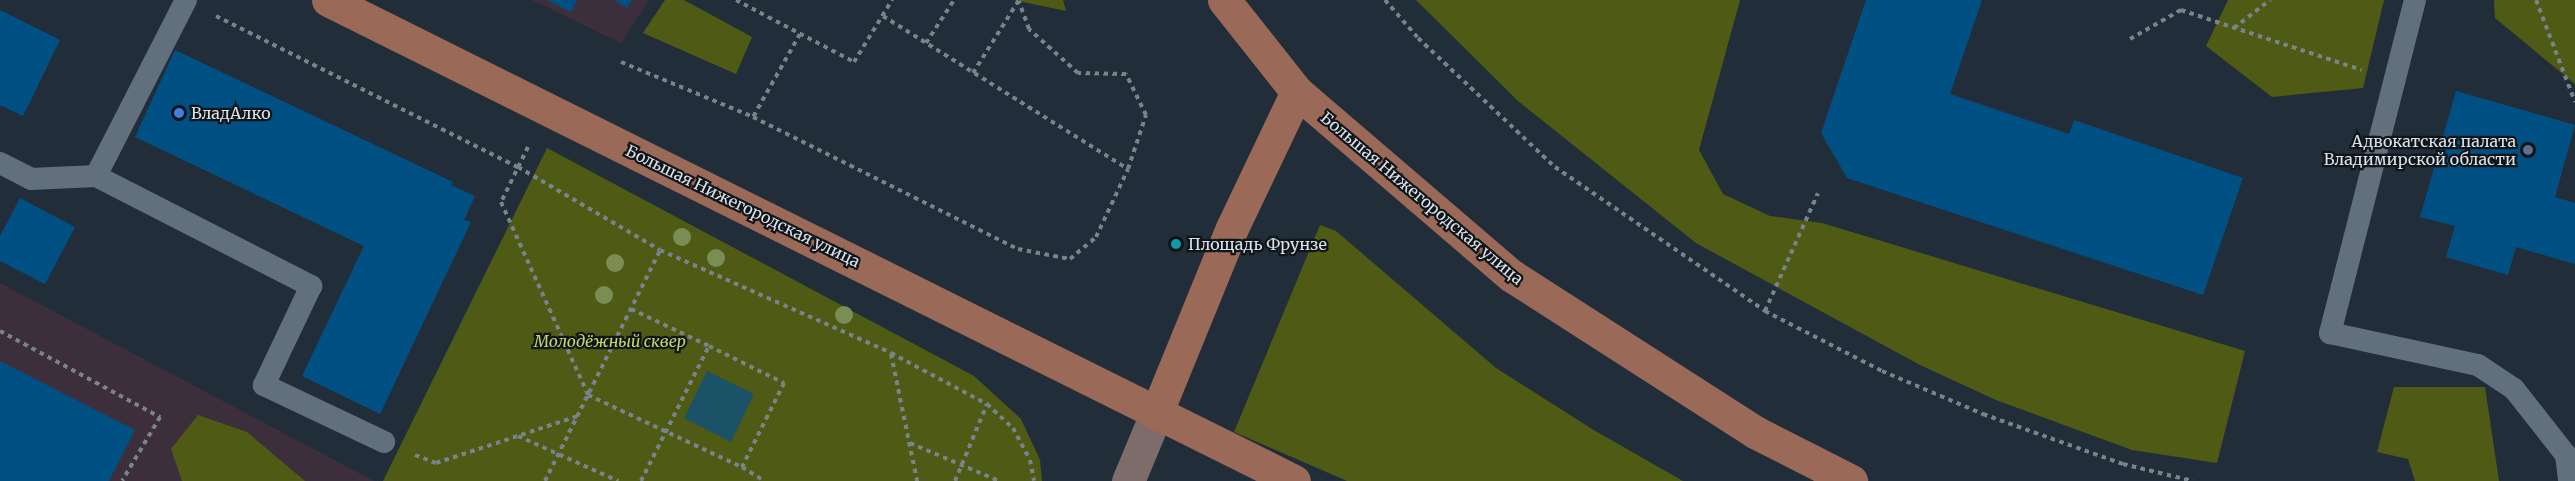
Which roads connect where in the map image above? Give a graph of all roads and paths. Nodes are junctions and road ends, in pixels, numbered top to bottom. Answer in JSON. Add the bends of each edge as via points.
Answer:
{"nodes":[{"id":1,"x":328,"y":0,"type":"edge"},
{"id":2,"x":736,"y":0,"type":"edge"},
{"id":3,"x":892,"y":0,"type":"edge"},
{"id":4,"x":954,"y":0,"type":"edge"},
{"id":5,"x":1224,"y":0,"type":"edge"},
{"id":6,"x":1385,"y":0,"type":"edge"},
{"id":7,"x":2270,"y":0,"type":"edge"},
{"id":8,"x":2415,"y":0,"type":"edge"},
{"id":9,"x":2536,"y":0,"type":"edge"},
{"id":10,"x":186,"y":1,"type":"edge"},
{"id":11,"x":1019,"y":1,"type":"edge"},
{"id":12,"x":883,"y":16,"type":"junction"},
{"id":13,"x":2234,"y":28,"type":"junction"},
{"id":14,"x":800,"y":34,"type":"junction"},
{"id":15,"x":2130,"y":39,"type":"dead end"},
{"id":16,"x":926,"y":43,"type":"junction"},
{"id":17,"x":621,"y":62,"type":"dead end"},
{"id":18,"x":973,"y":73,"type":"junction"},
{"id":19,"x":2394,"y":80,"type":"junction"},
{"id":20,"x":1297,"y":92,"type":"junction"},
{"id":21,"x":2575,"y":102,"type":"edge"},
{"id":22,"x":546,"y":108,"type":"junction"},
{"id":23,"x":753,"y":117,"type":"junction"},
{"id":24,"x":0,"y":163,"type":"edge"},
{"id":25,"x":518,"y":167,"type":"junction"},
{"id":26,"x":1128,"y":169,"type":"junction"},
{"id":27,"x":96,"y":176,"type":"junction"},
{"id":28,"x":1818,"y":193,"type":"dead end"},
{"id":29,"x":660,"y":250,"type":"junction"},
{"id":30,"x":630,"y":309,"type":"junction"},
{"id":31,"x":1765,"y":311,"type":"junction"},
{"id":32,"x":0,"y":331,"type":"edge"},
{"id":33,"x":709,"y":346,"type":"junction"},
{"id":34,"x":891,"y":353,"type":"junction"},
{"id":35,"x":588,"y":395,"type":"junction"},
{"id":36,"x":987,"y":404,"type":"junction"},
{"id":37,"x":1156,"y":414,"type":"junction"},
{"id":38,"x":578,"y":416,"type":"junction"},
{"id":39,"x":666,"y":432,"type":"junction"},
{"id":40,"x":517,"y":435,"type":"junction"},
{"id":41,"x":384,"y":442,"type":"joint"},
{"id":42,"x":910,"y":443,"type":"junction"},
{"id":43,"x":558,"y":454,"type":"junction"},
{"id":44,"x":962,"y":464,"type":"junction"},
{"id":45,"x":742,"y":467,"type":"junction"},
{"id":46,"x":122,"y":481,"type":"edge"},
{"id":47,"x":545,"y":481,"type":"edge"},
{"id":48,"x":618,"y":481,"type":"edge"},
{"id":49,"x":641,"y":481,"type":"edge"},
{"id":50,"x":764,"y":481,"type":"edge"},
{"id":51,"x":917,"y":481,"type":"edge"},
{"id":52,"x":955,"y":481,"type":"edge"},
{"id":53,"x":999,"y":481,"type":"edge"},
{"id":54,"x":1034,"y":481,"type":"edge"},
{"id":55,"x":1128,"y":481,"type":"edge"},
{"id":56,"x":1294,"y":481,"type":"edge"},
{"id":57,"x":1851,"y":481,"type":"edge"},
{"id":58,"x":2193,"y":481,"type":"edge"},
{"id":59,"x":2569,"y":481,"type":"edge"}],
"edges":[{"from":1,"to":22,"type":"main road","name":"Большая Нижегородская улица"},
{"from":2,"to":14,"type":"path"},
{"from":3,"to":12,"type":"path"},
{"from":4,"to":16,"type":"path"},
{"from":5,"to":20,"type":"main road","name":"Большая Нижегородская улица"},
{"from":6,"to":31,"type":"path","via":[[1418,38],[1555,167]]},
{"from":7,"to":13,"type":"path"},
{"from":8,"to":19,"type":"lane"},
{"from":9,"to":21,"type":"path"},
{"from":10,"to":25,"type":"path"},
{"from":10,"to":27,"type":"lane"},
{"from":11,"to":18,"type":"path"},
{"from":11,"to":26,"type":"path","via":[[1029,29],[1078,74],[1125,74],[1146,115]]},
{"from":12,"to":14,"type":"path","via":[[854,62]]},
{"from":12,"to":16,"type":"path"},
{"from":13,"to":15,"type":"path","via":[[2181,10]]},
{"from":13,"to":19,"type":"path"},
{"from":14,"to":23,"type":"path"},
{"from":16,"to":18,"type":"path"},
{"from":17,"to":23,"type":"path"},
{"from":18,"to":26,"type":"path"},
{"from":19,"to":59,"type":"lane","via":[[2330,333],[2478,365],[2514,389],[2566,455]]},
{"from":20,"to":37,"type":"main road","via":[[1232,228]]},
{"from":20,"to":57,"type":"main road","name":"Большая Нижегородская улица","via":[[1512,276],[1755,432]]},
{"from":22,"to":25,"type":"path"},
{"from":22,"to":37,"type":"main road","name":"Большая Нижегородская улица"},
{"from":23,"to":26,"type":"path","via":[[1018,249],[1070,259],[1096,237]]},
{"from":24,"to":27,"type":"lane","via":[[32,179]]},
{"from":25,"to":29,"type":"path"},
{"from":25,"to":35,"type":"path","via":[[501,202]]},
{"from":27,"to":41,"type":"lane","via":[[311,286],[264,385]]},
{"from":28,"to":31,"type":"path"},
{"from":29,"to":30,"type":"path"},
{"from":29,"to":34,"type":"path"},
{"from":30,"to":33,"type":"path"},
{"from":30,"to":35,"type":"path"},
{"from":31,"to":58,"type":"path","via":[[1882,371],[1983,414],[2123,464]]},
{"from":32,"to":46,"type":"path","via":[[160,417]]},
{"from":33,"to":39,"type":"path"},
{"from":33,"to":45,"type":"path","via":[[784,383]]},
{"from":34,"to":36,"type":"path"},
{"from":34,"to":42,"type":"path"},
{"from":35,"to":38,"type":"path"},
{"from":35,"to":39,"type":"path"},
{"from":36,"to":44,"type":"path"},
{"from":36,"to":54,"type":"path","via":[[1013,428],[1030,460]]},
{"from":37,"to":55,"type":"main road"},
{"from":37,"to":56,"type":"main road","name":"Большая Нижегородская улица"},
{"from":38,"to":40,"type":"path"},
{"from":38,"to":43,"type":"path"},
{"from":39,"to":45,"type":"path"},
{"from":39,"to":49,"type":"path"},
{"from":40,"to":41,"type":"path","via":[[436,463]]},
{"from":40,"to":43,"type":"path"},
{"from":42,"to":44,"type":"path"},
{"from":42,"to":51,"type":"path"},
{"from":43,"to":47,"type":"path"},
{"from":43,"to":48,"type":"path"},
{"from":44,"to":52,"type":"path"},
{"from":44,"to":53,"type":"path"},
{"from":45,"to":50,"type":"path"}]}
